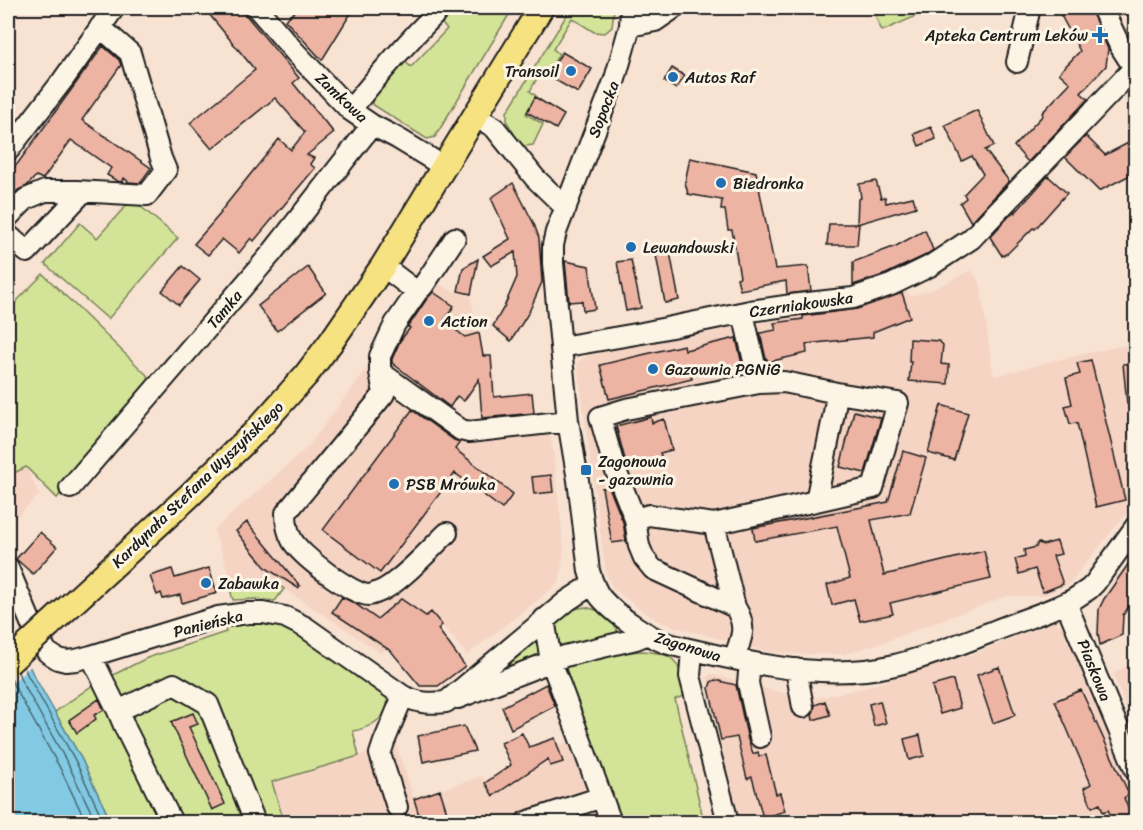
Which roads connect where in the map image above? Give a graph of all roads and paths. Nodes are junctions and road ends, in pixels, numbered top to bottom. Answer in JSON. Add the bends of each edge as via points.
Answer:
{"nodes":[{"id":1,"x":114,"y":8,"type":"edge"},
{"id":2,"x":257,"y":8,"type":"edge"},
{"id":3,"x":441,"y":8,"type":"edge"},
{"id":4,"x":541,"y":8,"type":"edge"},
{"id":5,"x":674,"y":8,"type":"edge"},
{"id":6,"x":1030,"y":8,"type":"edge"},
{"id":7,"x":1102,"y":8,"type":"edge"},
{"id":8,"x":631,"y":17,"type":"edge"},
{"id":9,"x":100,"y":27,"type":"junction"},
{"id":10,"x":1017,"y":62,"type":"dead end"},
{"id":11,"x":1135,"y":67,"type":"edge"},
{"id":12,"x":350,"y":110,"type":"junction"},
{"id":13,"x":474,"y":116,"type":"junction"},
{"id":14,"x":372,"y":125,"type":"junction"},
{"id":15,"x":8,"y":152,"type":"edge"},
{"id":16,"x":443,"y":166,"type":"junction"},
{"id":17,"x":83,"y":192,"type":"junction"},
{"id":18,"x":566,"y":208,"type":"junction"},
{"id":19,"x":8,"y":217,"type":"edge"},
{"id":20,"x":8,"y":235,"type":"edge"},
{"id":21,"x":455,"y":238,"type":"dead end"},
{"id":22,"x":383,"y":266,"type":"junction"},
{"id":23,"x":417,"y":292,"type":"junction"},
{"id":24,"x":743,"y":313,"type":"junction"},
{"id":25,"x":561,"y":347,"type":"junction"},
{"id":26,"x":380,"y":372,"type":"junction"},
{"id":27,"x":759,"y":383,"type":"junction"},
{"id":28,"x":837,"y":393,"type":"junction"},
{"id":29,"x":568,"y":421,"type":"junction"},
{"id":30,"x":70,"y":488,"type":"dead end"},
{"id":31,"x":816,"y":501,"type":"junction"},
{"id":32,"x":635,"y":519,"type":"junction"},
{"id":33,"x":714,"y":524,"type":"junction"},
{"id":34,"x":1136,"y":526,"type":"edge"},
{"id":35,"x":447,"y":533,"type":"dead end"},
{"id":36,"x":8,"y":568,"type":"edge"},
{"id":37,"x":593,"y":584,"type":"junction"},
{"id":38,"x":1066,"y":603,"type":"junction"},
{"id":39,"x":735,"y":607,"type":"junction"},
{"id":40,"x":544,"y":619,"type":"junction"},
{"id":41,"x":41,"y":627,"type":"junction"},
{"id":42,"x":648,"y":634,"type":"junction"},
{"id":43,"x":692,"y":650,"type":"junction"},
{"id":44,"x":91,"y":656,"type":"junction"},
{"id":45,"x":742,"y":661,"type":"junction"},
{"id":46,"x":551,"y":662,"type":"junction"},
{"id":47,"x":8,"y":663,"type":"edge"},
{"id":48,"x":796,"y":669,"type":"junction"},
{"id":49,"x":403,"y":696,"type":"junction"},
{"id":50,"x":446,"y":702,"type":"junction"},
{"id":51,"x":803,"y":707,"type":"dead end"},
{"id":52,"x":118,"y":711,"type":"junction"},
{"id":53,"x":1128,"y":729,"type":"edge"},
{"id":54,"x":760,"y":737,"type":"dead end"},
{"id":55,"x":1136,"y":771,"type":"edge"},
{"id":56,"x":602,"y":797,"type":"junction"},
{"id":57,"x":397,"y":807,"type":"dead end"},
{"id":58,"x":173,"y":820,"type":"edge"},
{"id":59,"x":255,"y":822,"type":"edge"},
{"id":60,"x":526,"y":822,"type":"edge"},
{"id":61,"x":612,"y":822,"type":"edge"},
{"id":62,"x":728,"y":822,"type":"edge"}],
"edges":[{"from":1,"to":9,"type":"street"},
{"from":2,"to":12,"type":"street","name":"Zamkowa"},
{"from":3,"to":12,"type":"street"},
{"from":4,"to":13,"type":"main road"},
{"from":5,"to":8,"type":"street","via":[[655,21]]},
{"from":6,"to":10,"type":"street"},
{"from":7,"to":11,"type":"street"},
{"from":8,"to":18,"type":"street","name":"Sopocka","via":[[615,78]]},
{"from":9,"to":15,"type":"street"},
{"from":9,"to":17,"type":"street","via":[[130,53],[166,170],[147,195]]},
{"from":11,"to":24,"type":"street","name":"Czerniakowska","via":[[971,239],[956,250],[891,285],[853,298]]},
{"from":12,"to":14,"type":"street","name":"Zamkowa"},
{"from":13,"to":16,"type":"main road","name":"Kardynała Stefana Wyszyńskiego"},
{"from":13,"to":18,"type":"street","via":[[494,127],[535,178]]},
{"from":14,"to":16,"type":"street","name":"Zamkowa"},
{"from":14,"to":30,"type":"street","name":"Tamka","via":[[271,254]]},
{"from":16,"to":22,"type":"main road","name":"Kardynała Stefana Wyszyńskiego"},
{"from":17,"to":19,"type":"street","via":[[45,191],[26,199]]},
{"from":17,"to":20,"type":"street","via":[[27,252]]},
{"from":18,"to":25,"type":"street","name":"Zagonowa","via":[[553,245]]},
{"from":21,"to":23,"type":"street"},
{"from":22,"to":23,"type":"street"},
{"from":22,"to":41,"type":"main road","name":"Kardynała Stefana Wyszyńskiego","via":[[306,375],[255,432]]},
{"from":23,"to":26,"type":"street","via":[[395,324],[380,356]]},
{"from":24,"to":25,"type":"street","name":"Czerniakowska"},
{"from":24,"to":27,"type":"street"},
{"from":25,"to":29,"type":"street","name":"Zagonowa"},
{"from":26,"to":29,"type":"street","via":[[461,430]]},
{"from":26,"to":35,"type":"street","via":[[384,394],[286,513],[293,542],[316,565],[368,595],[395,582]]},
{"from":27,"to":28,"type":"street","via":[[784,382]]},
{"from":27,"to":32,"type":"street","via":[[600,417]]},
{"from":28,"to":31,"type":"street"},
{"from":28,"to":31,"type":"street","via":[[898,403],[873,488]]},
{"from":29,"to":37,"type":"street","name":"Zagonowa"},
{"from":31,"to":33,"type":"street"},
{"from":32,"to":33,"type":"street","via":[[649,515]]},
{"from":32,"to":39,"type":"street","via":[[639,546],[653,569]]},
{"from":33,"to":39,"type":"street"},
{"from":34,"to":38,"type":"street","name":"Zagonowa","via":[[1095,583]]},
{"from":36,"to":41,"type":"street"},
{"from":37,"to":40,"type":"street"},
{"from":37,"to":42,"type":"street","name":"Zagonowa","via":[[602,599]]},
{"from":38,"to":48,"type":"street","name":"Zagonowa","via":[[896,665],[848,671]]},
{"from":38,"to":53,"type":"street","name":"Piaskowa"},
{"from":39,"to":45,"type":"street","via":[[743,627]]},
{"from":40,"to":46,"type":"street"},
{"from":40,"to":50,"type":"street"},
{"from":41,"to":44,"type":"street","name":"Panieńska","via":[[47,652],[58,659]]},
{"from":41,"to":47,"type":"main road","name":"Kardynała Stefana Wyszyńskiego","bridge":true},
{"from":42,"to":43,"type":"street","name":"Zagonowa"},
{"from":42,"to":46,"type":"street","name":"Panieńska"},
{"from":43,"to":45,"type":"street","name":"Zagonowa"},
{"from":43,"to":62,"type":"street","via":[[690,676]]},
{"from":44,"to":49,"type":"street","name":"Panieńska","via":[[218,617],[263,613],[285,617],[305,627]]},
{"from":44,"to":52,"type":"street"},
{"from":45,"to":48,"type":"street","name":"Zagonowa"},
{"from":45,"to":54,"type":"street"},
{"from":46,"to":50,"type":"street","name":"Panieńska"},
{"from":46,"to":56,"type":"street"},
{"from":48,"to":51,"type":"street"},
{"from":49,"to":50,"type":"street","name":"Panieńska","via":[[418,702]]},
{"from":49,"to":57,"type":"street","via":[[380,754]]},
{"from":52,"to":58,"type":"street"},
{"from":52,"to":59,"type":"street","via":[[174,684],[208,704]]},
{"from":53,"to":55,"type":"street","name":"Piaskowa"},
{"from":56,"to":60,"type":"street"},
{"from":56,"to":61,"type":"street"}]}
